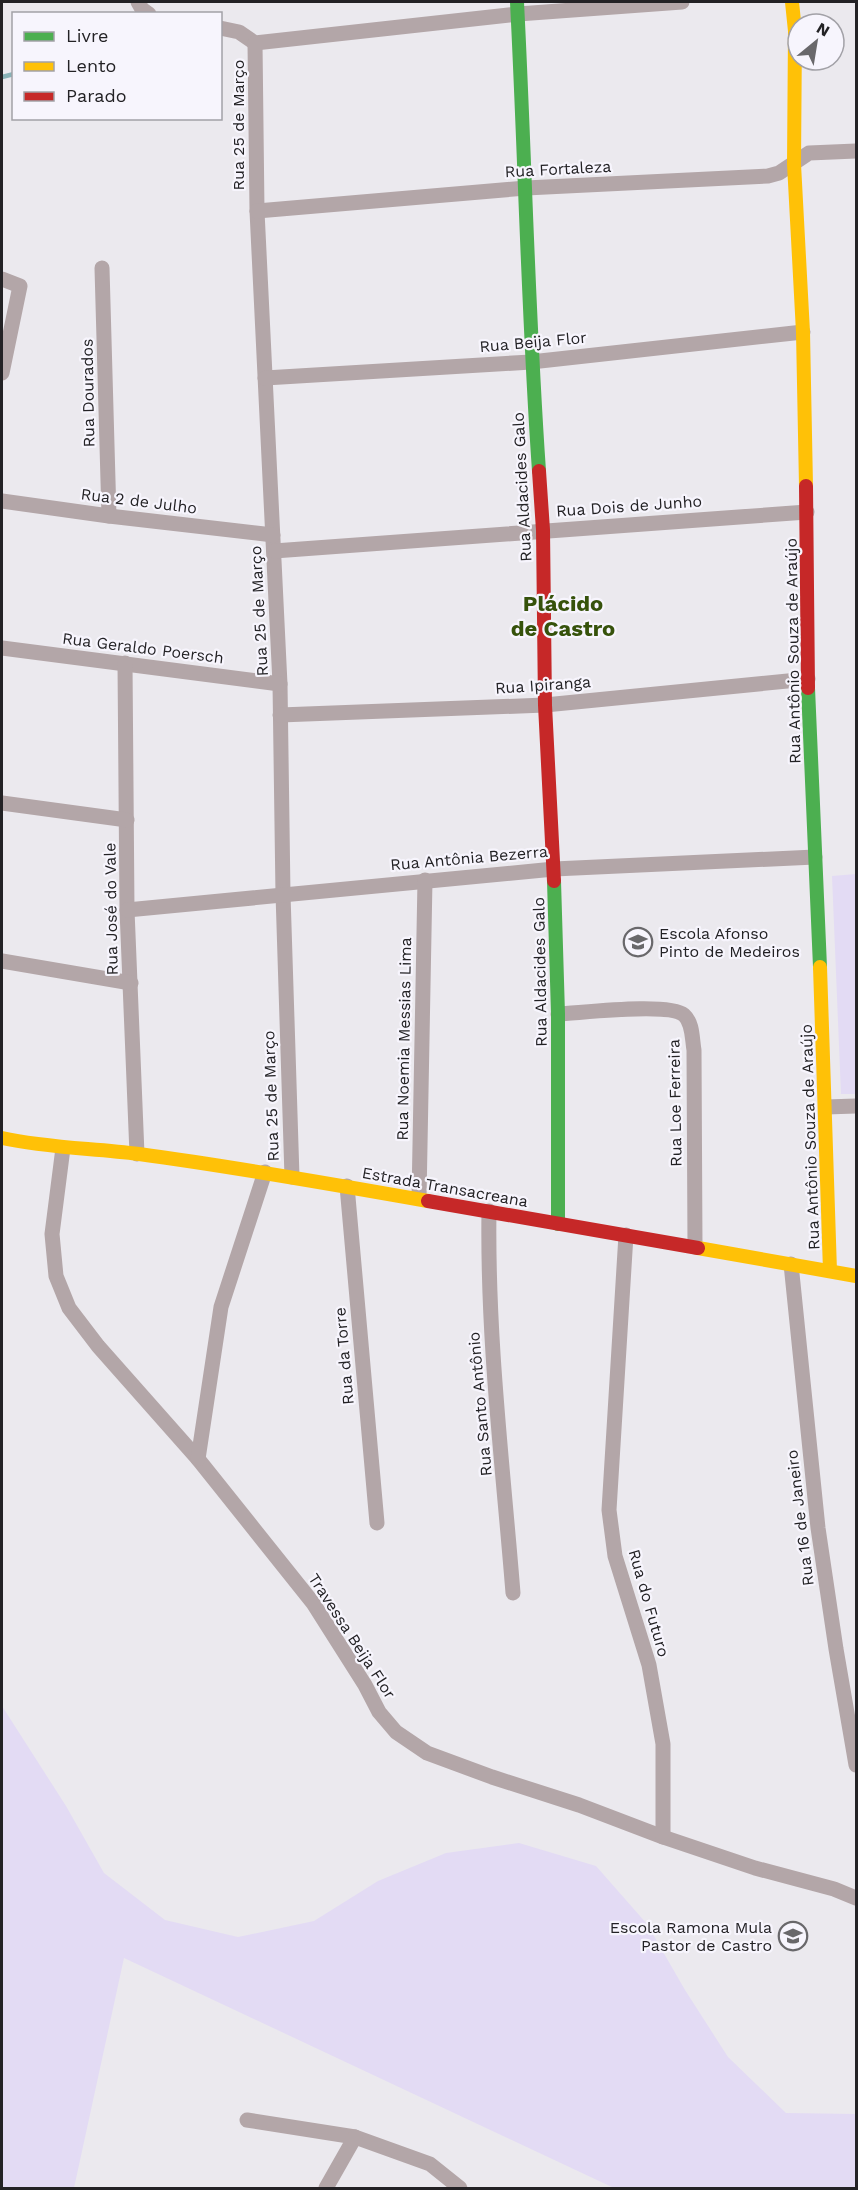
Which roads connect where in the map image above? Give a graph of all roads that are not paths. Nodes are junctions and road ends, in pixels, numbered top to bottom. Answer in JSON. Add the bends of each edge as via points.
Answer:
{"nodes":[{"id":1,"x":682,"y":2,"type":"edge"},
{"id":2,"x":794,"y":4,"type":"edge"},
{"id":3,"x":517,"y":8,"type":"edge"},
{"id":4,"x":222,"y":28,"type":"edge"},
{"id":5,"x":255,"y":43,"type":"junction"},
{"id":6,"x":856,"y":151,"type":"edge"},
{"id":7,"x":794,"y":164,"type":"junction"},
{"id":8,"x":526,"y":188,"type":"junction"},
{"id":9,"x":256,"y":211,"type":"junction"},
{"id":10,"x":102,"y":268,"type":"dead end"},
{"id":11,"x":2,"y":279,"type":"edge"},
{"id":12,"x":803,"y":332,"type":"junction"},
{"id":13,"x":531,"y":362,"type":"junction"},
{"id":14,"x":2,"y":373,"type":"edge"},
{"id":15,"x":265,"y":378,"type":"junction"},
{"id":16,"x":2,"y":501,"type":"edge"},
{"id":17,"x":807,"y":512,"type":"junction"},
{"id":18,"x":109,"y":516,"type":"junction"},
{"id":19,"x":543,"y":530,"type":"junction"},
{"id":20,"x":273,"y":535,"type":"junction"},
{"id":21,"x":274,"y":551,"type":"junction"},
{"id":22,"x":2,"y":648,"type":"edge"},
{"id":23,"x":125,"y":663,"type":"junction"},
{"id":24,"x":808,"y":679,"type":"junction"},
{"id":25,"x":280,"y":684,"type":"junction"},
{"id":26,"x":545,"y":705,"type":"junction"},
{"id":27,"x":280,"y":715,"type":"junction"},
{"id":28,"x":2,"y":803,"type":"edge"},
{"id":29,"x":127,"y":820,"type":"junction"},
{"id":30,"x":815,"y":856,"type":"junction"},
{"id":31,"x":554,"y":869,"type":"junction"},
{"id":32,"x":425,"y":880,"type":"junction"},
{"id":33,"x":283,"y":894,"type":"junction"},
{"id":34,"x":127,"y":910,"type":"junction"},
{"id":35,"x":2,"y":961,"type":"edge"},
{"id":36,"x":131,"y":983,"type":"junction"},
{"id":37,"x":558,"y":1014,"type":"junction"},
{"id":38,"x":856,"y":1106,"type":"edge"},
{"id":39,"x":826,"y":1107,"type":"junction"},
{"id":40,"x":2,"y":1137,"type":"edge"},
{"id":41,"x":2,"y":1143,"type":"edge"},
{"id":42,"x":25,"y":1143,"type":"junction"},
{"id":43,"x":63,"y":1148,"type":"junction"},
{"id":44,"x":137,"y":1154,"type":"junction"},
{"id":45,"x":265,"y":1172,"type":"junction"},
{"id":46,"x":291,"y":1177,"type":"junction"},
{"id":47,"x":347,"y":1186,"type":"junction"},
{"id":48,"x":419,"y":1198,"type":"junction"},
{"id":49,"x":489,"y":1211,"type":"junction"},
{"id":50,"x":558,"y":1224,"type":"junction"},
{"id":51,"x":626,"y":1235,"type":"junction"},
{"id":52,"x":695,"y":1247,"type":"junction"},
{"id":53,"x":791,"y":1264,"type":"junction"},
{"id":54,"x":830,"y":1271,"type":"junction"},
{"id":55,"x":856,"y":1276,"type":"edge"},
{"id":56,"x":198,"y":1459,"type":"junction"},
{"id":57,"x":377,"y":1523,"type":"dead end"},
{"id":58,"x":513,"y":1593,"type":"dead end"},
{"id":59,"x":856,"y":1765,"type":"edge"},
{"id":60,"x":663,"y":1837,"type":"junction"},
{"id":61,"x":856,"y":1898,"type":"edge"},
{"id":62,"x":248,"y":2120,"type":"dead end"},
{"id":63,"x":355,"y":2137,"type":"junction"},
{"id":64,"x":326,"y":2188,"type":"edge"},
{"id":65,"x":460,"y":2188,"type":"edge"}],
"edges":[{"from":1,"to":3,"type":"street"},
{"from":2,"to":7,"type":"street","name":"Rua Antônio Souza de Araújo"},
{"from":3,"to":5,"type":"street"},
{"from":3,"to":8,"type":"street","name":"Rua Aldacides Galo"},
{"from":4,"to":5,"type":"street","via":[[238,32]]},
{"from":5,"to":9,"type":"street","name":"Rua 25 de Março"},
{"from":6,"to":7,"type":"street","name":"Rua Fortaleza","via":[[809,153]]},
{"from":7,"to":8,"type":"street","name":"Rua Fortaleza","via":[[768,176]]},
{"from":7,"to":12,"type":"street","name":"Rua Antônio Souza de Araújo"},
{"from":8,"to":9,"type":"street","name":"Rua Fortaleza"},
{"from":8,"to":13,"type":"street","name":"Rua Aldacides Galo"},
{"from":9,"to":15,"type":"street","name":"Rua 25 de Março"},
{"from":10,"to":18,"type":"street","name":"Rua Dourados"},
{"from":11,"to":14,"type":"street","via":[[20,286]]},
{"from":12,"to":13,"type":"street","name":"Rua Beija Flor"},
{"from":12,"to":17,"type":"street","name":"Rua Antônio Souza de Araújo"},
{"from":13,"to":15,"type":"street","name":"Rua Beija Flor"},
{"from":13,"to":19,"type":"street","name":"Rua Aldacides Galo"},
{"from":15,"to":20,"type":"street","name":"Rua 25 de Março"},
{"from":16,"to":18,"type":"street","name":"Rua 2 de Julho"},
{"from":17,"to":19,"type":"street","name":"Rua Dois de Junho"},
{"from":17,"to":24,"type":"street","name":"Rua Antônio Souza de Araújo"},
{"from":18,"to":20,"type":"street","name":"Rua 2 de Julho"},
{"from":19,"to":21,"type":"street","name":"Rua Dois de Junho"},
{"from":19,"to":26,"type":"street","name":"Rua Aldacides Galo"},
{"from":20,"to":21,"type":"street","name":"Rua 25 de Março"},
{"from":21,"to":25,"type":"street","name":"Rua 25 de Março"},
{"from":22,"to":23,"type":"street","name":"Rua Geraldo Poersch"},
{"from":23,"to":25,"type":"street","name":"Rua Geraldo Poersch"},
{"from":23,"to":29,"type":"street","name":"Rua José do Vale"},
{"from":24,"to":26,"type":"street","name":"Rua Ipiranga"},
{"from":24,"to":30,"type":"street","name":"Rua Antônio Souza de Araújo"},
{"from":25,"to":27,"type":"street","name":"Rua 25 de Março"},
{"from":26,"to":27,"type":"street","name":"Rua Ipiranga"},
{"from":26,"to":31,"type":"street","name":"Rua Aldacides Galo"},
{"from":27,"to":33,"type":"street","name":"Rua 25 de Março"},
{"from":28,"to":29,"type":"street"},
{"from":29,"to":34,"type":"street","name":"Rua José do Vale"},
{"from":30,"to":31,"type":"street","name":"Rua Antônia Bezerra"},
{"from":30,"to":39,"type":"street","name":"Rua Antônio Souza de Araújo"},
{"from":31,"to":32,"type":"street","name":"Rua Antônia Bezerra"},
{"from":31,"to":37,"type":"street","name":"Rua Aldacides Galo"},
{"from":32,"to":33,"type":"street","name":"Rua Antônia Bezerra"},
{"from":32,"to":48,"type":"street","name":"Rua Noemia Messias Lima"},
{"from":33,"to":34,"type":"street","name":"Rua Antônia Bezerra"},
{"from":33,"to":46,"type":"street","name":"Rua 25 de Março"},
{"from":34,"to":36,"type":"street","name":"Rua José do Vale"},
{"from":35,"to":36,"type":"street"},
{"from":36,"to":44,"type":"street","name":"Rua José do Vale"},
{"from":37,"to":50,"type":"street","name":"Rua Aldacides Galo"},
{"from":37,"to":52,"type":"street","name":"Rua Loe Ferreira","via":[[655,1008],[685,1016],[694,1050]]},
{"from":38,"to":39,"type":"street"},
{"from":39,"to":54,"type":"street","name":"Rua Antônio Souza de Araújo"},
{"from":40,"to":42,"type":"street","name":"Estrada Transacreana"},
{"from":41,"to":42,"type":"street","name":"Estrada Transacreana"},
{"from":42,"to":43,"type":"street","name":"Estrada Transacreana"},
{"from":43,"to":44,"type":"street","name":"Estrada Transacreana"},
{"from":43,"to":56,"type":"street","name":"Travessa Beija Flor","via":[[52,1234],[56,1276],[69,1308]]},
{"from":44,"to":45,"type":"street","name":"Estrada Transacreana"},
{"from":45,"to":46,"type":"street","name":"Estrada Transacreana"},
{"from":45,"to":56,"type":"street","via":[[221,1307]]},
{"from":46,"to":47,"type":"street","name":"Estrada Transacreana"},
{"from":47,"to":48,"type":"street","name":"Estrada Transacreana"},
{"from":47,"to":57,"type":"street","name":"Rua da Torre"},
{"from":48,"to":49,"type":"street","name":"Estrada Transacreana"},
{"from":49,"to":50,"type":"street","name":"Estrada Transacreana"},
{"from":49,"to":58,"type":"street","name":"Rua Santo Antônio","via":[[490,1314]]},
{"from":50,"to":51,"type":"street","name":"Estrada Transacreana"},
{"from":51,"to":52,"type":"street","name":"Estrada Transacreana"},
{"from":51,"to":60,"type":"street","name":"Rua do Futuro","via":[[609,1510],[615,1556],[649,1665],[663,1744]]},
{"from":52,"to":53,"type":"street","name":"Estrada Transacreana"},
{"from":53,"to":54,"type":"street","name":"Estrada Transacreana"},
{"from":53,"to":59,"type":"street","name":"Rua 16 de Janeiro","via":[[818,1528]]},
{"from":54,"to":55,"type":"street","name":"Estrada Transacreana"},
{"from":56,"to":60,"type":"street","name":"Travessa Beija Flor","via":[[313,1603],[379,1712],[396,1732],[427,1753]]},
{"from":60,"to":61,"type":"street","name":"Travessa Beija Flor"},
{"from":62,"to":63,"type":"street"},
{"from":63,"to":64,"type":"street"},
{"from":63,"to":65,"type":"street","via":[[430,2164]]}]}
